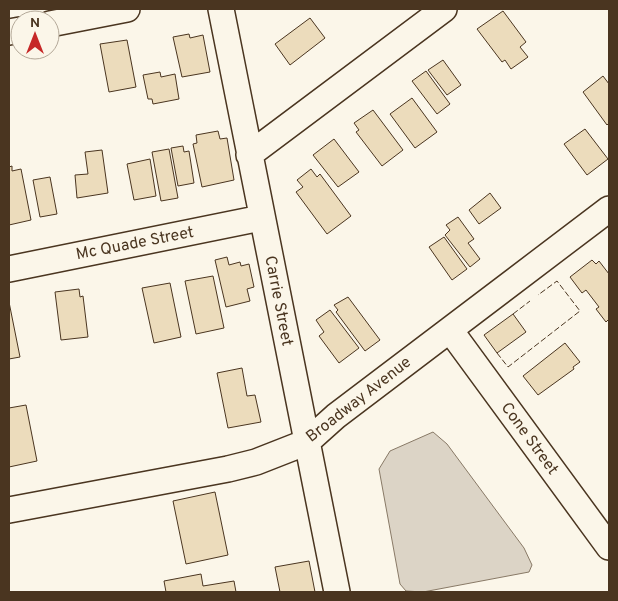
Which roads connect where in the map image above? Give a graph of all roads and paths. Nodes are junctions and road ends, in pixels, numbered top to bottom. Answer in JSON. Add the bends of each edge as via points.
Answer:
{"nodes":[{"id":1,"x":127,"y":9,"type":"edge"},
{"id":2,"x":220,"y":9,"type":"edge"},
{"id":3,"x":444,"y":9,"type":"edge"},
{"id":4,"x":60,"y":22,"type":"edge"},
{"id":5,"x":249,"y":155,"type":"junction"},
{"id":6,"x":609,"y":209,"type":"edge"},
{"id":7,"x":261,"y":218,"type":"junction"},
{"id":8,"x":9,"y":269,"type":"edge"},
{"id":9,"x":450,"y":330,"type":"junction"},
{"id":10,"x":307,"y":442,"type":"junction"},
{"id":11,"x":9,"y":510,"type":"edge"},
{"id":12,"x":605,"y":533,"type":"edge"},
{"id":13,"x":337,"y":592,"type":"edge"}],
"edges":[{"from":1,"to":4,"type":"street"},
{"from":2,"to":5,"type":"street","name":"Carrie Street"},
{"from":3,"to":5,"type":"street"},
{"from":5,"to":7,"type":"street","name":"Carrie Street"},
{"from":6,"to":9,"type":"street","name":"Broadway Avenue"},
{"from":7,"to":8,"type":"street","name":"Mc Quade Street"},
{"from":7,"to":10,"type":"street","name":"Carrie Street"},
{"from":9,"to":10,"type":"street","name":"Broadway Avenue","via":[[336,416]]},
{"from":9,"to":12,"type":"street","name":"Cone Street"},
{"from":10,"to":11,"type":"street","name":"Broadway Avenue","via":[[228,469]]},
{"from":10,"to":13,"type":"street","name":"Carrie Street"}]}
